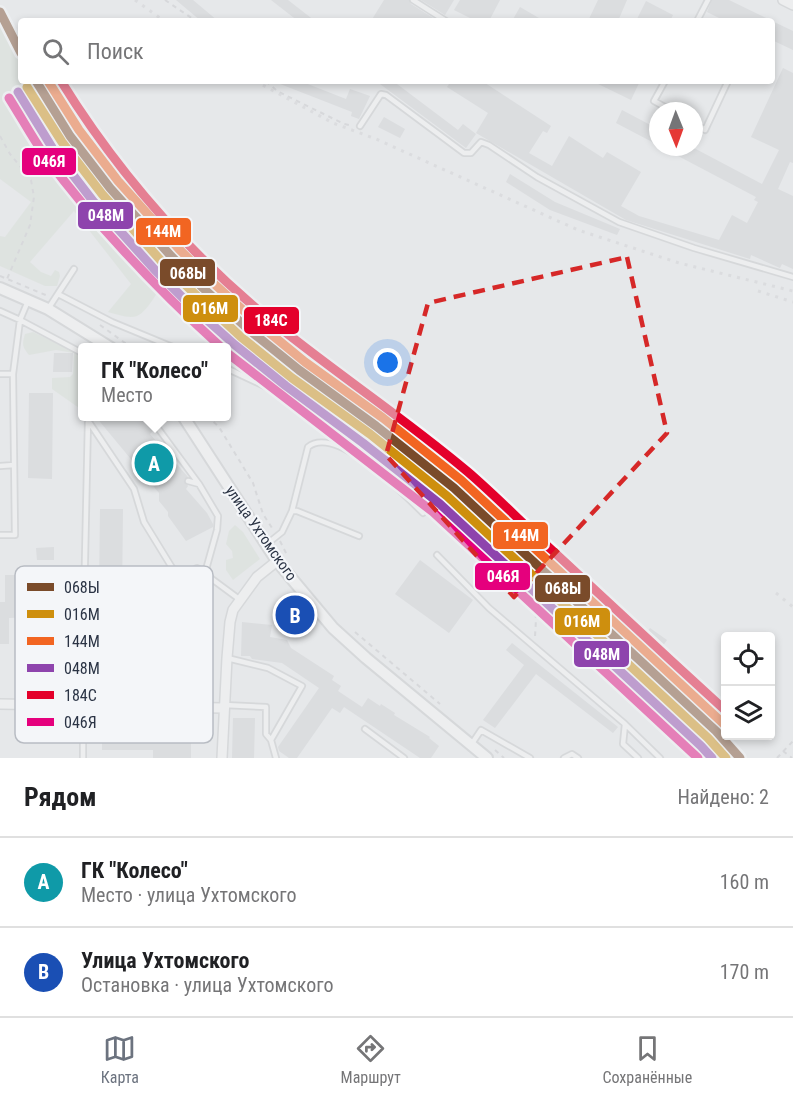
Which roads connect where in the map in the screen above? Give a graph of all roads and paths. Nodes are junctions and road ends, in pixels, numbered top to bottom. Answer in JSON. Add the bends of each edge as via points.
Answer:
{"nodes":[{"id":1,"x":165,"y":0,"type":"edge"},
{"id":2,"x":413,"y":0,"type":"edge"},
{"id":3,"x":708,"y":0,"type":"edge"},
{"id":4,"x":783,"y":0,"type":"edge"},
{"id":5,"x":793,"y":5,"type":"edge"},
{"id":6,"x":192,"y":18,"type":"edge"},
{"id":7,"x":441,"y":18,"type":"edge"},
{"id":8,"x":699,"y":18,"type":"edge"},
{"id":9,"x":269,"y":84,"type":"edge"},
{"id":10,"x":663,"y":84,"type":"edge"},
{"id":11,"x":727,"y":84,"type":"edge"},
{"id":12,"x":656,"y":102,"type":"edge"},
{"id":13,"x":360,"y":126,"type":"joint"},
{"id":14,"x":703,"y":129,"type":"edge"},
{"id":15,"x":0,"y":136,"type":"edge"},
{"id":16,"x":74,"y":269,"type":"dead end"},
{"id":17,"x":793,"y":277,"type":"edge"},
{"id":18,"x":2,"y":289,"type":"edge"},
{"id":19,"x":58,"y":294,"type":"junction"},
{"id":20,"x":29,"y":300,"type":"junction"},
{"id":21,"x":48,"y":309,"type":"junction"},
{"id":22,"x":0,"y":311,"type":"edge"},
{"id":23,"x":20,"y":320,"type":"junction"},
{"id":24,"x":103,"y":343,"type":"edge"},
{"id":25,"x":163,"y":343,"type":"edge"},
{"id":26,"x":78,"y":351,"type":"edge"},
{"id":27,"x":231,"y":370,"type":"edge"},
{"id":28,"x":0,"y":374,"type":"edge"},
{"id":29,"x":13,"y":374,"type":"junction"},
{"id":30,"x":87,"y":421,"type":"edge"},
{"id":31,"x":89,"y":421,"type":"edge"},
{"id":32,"x":151,"y":421,"type":"edge"},
{"id":33,"x":186,"y":421,"type":"edge"},
{"id":34,"x":212,"y":421,"type":"edge"},
{"id":35,"x":387,"y":443,"type":"joint"},
{"id":36,"x":14,"y":465,"type":"junction"},
{"id":37,"x":0,"y":466,"type":"edge"},
{"id":38,"x":188,"y":481,"type":"dead end"},
{"id":39,"x":199,"y":484,"type":"junction"},
{"id":40,"x":292,"y":511,"type":"junction"},
{"id":41,"x":423,"y":513,"type":"dead end"},
{"id":42,"x":0,"y":535,"type":"edge"},
{"id":43,"x":277,"y":536,"type":"junction"},
{"id":44,"x":359,"y":536,"type":"dead end"},
{"id":45,"x":266,"y":544,"type":"junction"},
{"id":46,"x":437,"y":555,"type":"dead end"},
{"id":47,"x":283,"y":560,"type":"junction"},
{"id":48,"x":84,"y":566,"type":"edge"},
{"id":49,"x":171,"y":566,"type":"edge"},
{"id":50,"x":206,"y":566,"type":"edge"},
{"id":51,"x":213,"y":580,"type":"edge"},
{"id":52,"x":239,"y":599,"type":"junction"},
{"id":53,"x":351,"y":629,"type":"dead end"},
{"id":54,"x":536,"y":650,"type":"junction"},
{"id":55,"x":227,"y":658,"type":"junction"},
{"id":56,"x":0,"y":704,"type":"edge"},
{"id":57,"x":15,"y":704,"type":"edge"},
{"id":58,"x":213,"y":706,"type":"edge"},
{"id":59,"x":224,"y":706,"type":"junction"},
{"id":60,"x":443,"y":706,"type":"dead end"},
{"id":61,"x":624,"y":724,"type":"junction"},
{"id":62,"x":365,"y":729,"type":"dead end"},
{"id":63,"x":271,"y":740,"type":"junction"},
{"id":64,"x":793,"y":741,"type":"edge"},
{"id":65,"x":471,"y":745,"type":"junction"},
{"id":66,"x":783,"y":751,"type":"junction"},
{"id":67,"x":491,"y":754,"type":"edge"},
{"id":68,"x":222,"y":758,"type":"edge"},
{"id":69,"x":276,"y":758,"type":"edge"},
{"id":70,"x":404,"y":758,"type":"edge"},
{"id":71,"x":504,"y":758,"type":"edge"},
{"id":72,"x":530,"y":758,"type":"edge"},
{"id":73,"x":564,"y":758,"type":"edge"},
{"id":74,"x":578,"y":758,"type":"edge"},
{"id":75,"x":638,"y":758,"type":"edge"},
{"id":76,"x":660,"y":758,"type":"edge"},
{"id":77,"x":777,"y":758,"type":"edge"},
{"id":78,"x":792,"y":758,"type":"edge"}],
"edges":[{"from":1,"to":6,"type":"path"},
{"from":2,"to":7,"type":"lane"},
{"from":3,"to":8,"type":"lane"},
{"from":4,"to":5,"type":"street"},
{"from":9,"to":13,"type":"path","via":[[344,124]]},
{"from":10,"to":12,"type":"lane"},
{"from":11,"to":14,"type":"lane"},
{"from":13,"to":17,"type":"lane","via":[[381,94],[386,95],[464,153],[471,153],[481,142],[489,144],[537,177],[619,222]]},
{"from":15,"to":18,"type":"path","via":[[31,180],[34,197],[30,225]]},
{"from":16,"to":19,"type":"lane"},
{"from":18,"to":20,"type":"street"},
{"from":19,"to":21,"type":"lane"},
{"from":19,"to":25,"type":"lane"},
{"from":20,"to":21,"type":"street"},
{"from":20,"to":23,"type":"lane"},
{"from":21,"to":24,"type":"street"},
{"from":22,"to":23,"type":"lane"},
{"from":23,"to":26,"type":"lane"},
{"from":23,"to":29,"type":"lane"},
{"from":27,"to":35,"type":"lane"},
{"from":28,"to":29,"type":"lane"},
{"from":29,"to":36,"type":"lane"},
{"from":30,"to":48,"type":"lane"},
{"from":31,"to":49,"type":"lane","via":[[134,489],[144,522]]},
{"from":32,"to":39,"type":"lane"},
{"from":33,"to":45,"type":"street","name":"улица Ухтомского"},
{"from":34,"to":43,"type":"path","via":[[253,483],[263,514]]},
{"from":35,"to":54,"type":"path","via":[[388,457],[468,526],[535,609]]},
{"from":36,"to":37,"type":"lane"},
{"from":36,"to":42,"type":"lane","via":[[15,535]]},
{"from":38,"to":39,"type":"lane"},
{"from":39,"to":50,"type":"lane","via":[[218,516]]},
{"from":40,"to":41,"type":"lane","via":[[308,447],[321,442],[365,461]]},
{"from":40,"to":43,"type":"lane"},
{"from":40,"to":44,"type":"lane"},
{"from":43,"to":45,"type":"lane"},
{"from":43,"to":47,"type":"path"},
{"from":45,"to":47,"type":"street","name":"улица Ухтомского"},
{"from":46,"to":54,"type":"lane"},
{"from":47,"to":52,"type":"street","via":[[257,577]]},
{"from":47,"to":65,"type":"street","name":"улица Ухтомского","via":[[349,644]]},
{"from":51,"to":52,"type":"lane"},
{"from":52,"to":55,"type":"street","via":[[230,622]]},
{"from":53,"to":60,"type":"path"},
{"from":54,"to":61,"type":"lane"},
{"from":55,"to":59,"type":"street"},
{"from":55,"to":63,"type":"lane","via":[[268,668],[302,686]]},
{"from":56,"to":57,"type":"street"},
{"from":58,"to":59,"type":"street"},
{"from":59,"to":63,"type":"lane","via":[[266,707],[266,734]]},
{"from":59,"to":68,"type":"street"},
{"from":61,"to":75,"type":"lane","via":[[623,744]]},
{"from":61,"to":76,"type":"lane"},
{"from":62,"to":70,"type":"lane"},
{"from":63,"to":69,"type":"lane"},
{"from":64,"to":66,"type":"path"},
{"from":65,"to":67,"type":"street","name":"улица Ухтомского"},
{"from":65,"to":72,"type":"lane","via":[[481,730]]},
{"from":66,"to":77,"type":"path"},
{"from":66,"to":78,"type":"path"},
{"from":67,"to":71,"type":"path"},
{"from":73,"to":74,"type":"lane","via":[[572,754]]}]}
